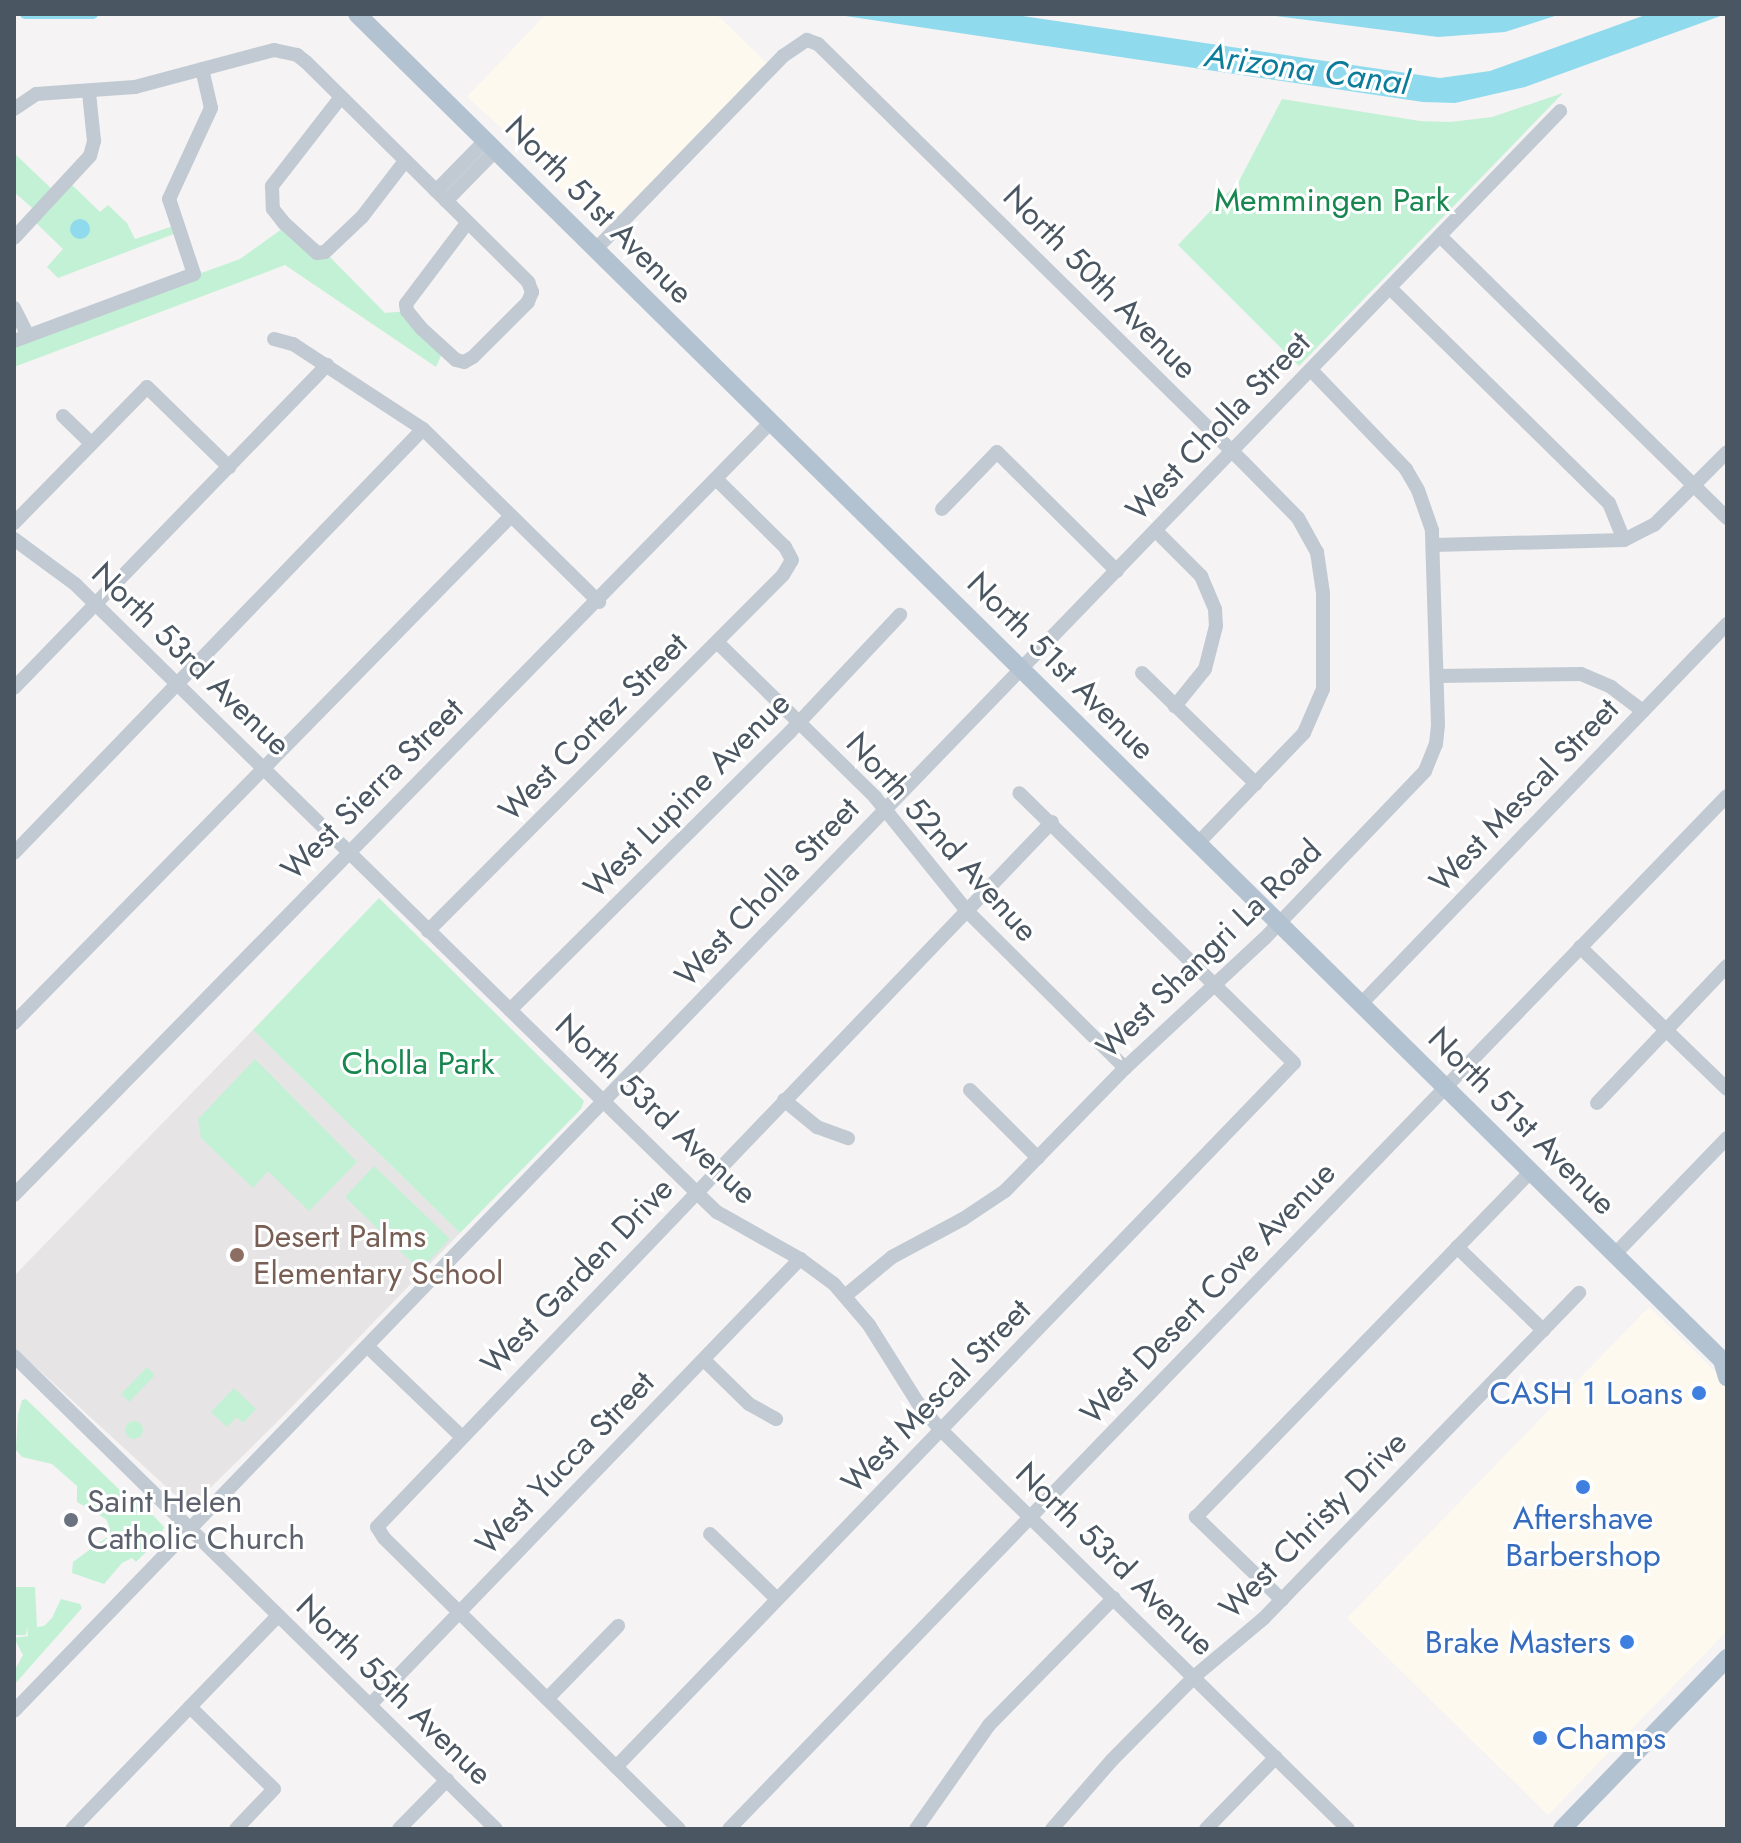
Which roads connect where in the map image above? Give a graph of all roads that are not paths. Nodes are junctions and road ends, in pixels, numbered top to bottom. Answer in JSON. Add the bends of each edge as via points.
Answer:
{"nodes":[{"id":1,"x":357,"y":14,"type":"edge"},
{"id":2,"x":202,"y":69,"type":"junction"},
{"id":3,"x":89,"y":93,"type":"junction"},
{"id":4,"x":341,"y":97,"type":"junction"},
{"id":5,"x":14,"y":109,"type":"edge"},
{"id":6,"x":1560,"y":111,"type":"dead end"},
{"id":7,"x":491,"y":145,"type":"junction"},
{"id":8,"x":405,"y":161,"type":"junction"},
{"id":9,"x":441,"y":196,"type":"junction"},
{"id":10,"x":467,"y":223,"type":"junction"},
{"id":11,"x":1440,"y":236,"type":"junction"},
{"id":12,"x":14,"y":238,"type":"edge"},
{"id":13,"x":596,"y":249,"type":"junction"},
{"id":14,"x":1390,"y":288,"type":"junction"},
{"id":15,"x":14,"y":308,"type":"edge"},
{"id":16,"x":21,"y":339,"type":"edge"},
{"id":17,"x":274,"y":339,"type":"dead end"},
{"id":18,"x":327,"y":365,"type":"junction"},
{"id":19,"x":1311,"y":370,"type":"junction"},
{"id":20,"x":63,"y":416,"type":"dead end"},
{"id":21,"x":771,"y":422,"type":"junction"},
{"id":22,"x":423,"y":429,"type":"junction"},
{"id":23,"x":91,"y":443,"type":"junction"},
{"id":24,"x":1232,"y":451,"type":"junction"},
{"id":25,"x":1727,"y":452,"type":"edge"},
{"id":26,"x":229,"y":467,"type":"junction"},
{"id":27,"x":717,"y":480,"type":"junction"},
{"id":28,"x":1694,"y":486,"type":"junction"},
{"id":29,"x":942,"y":509,"type":"dead end"},
{"id":30,"x":511,"y":516,"type":"junction"},
{"id":31,"x":1727,"y":518,"type":"edge"},
{"id":32,"x":14,"y":523,"type":"edge"},
{"id":33,"x":1156,"y":531,"type":"junction"},
{"id":34,"x":14,"y":539,"type":"edge"},
{"id":35,"x":1624,"y":540,"type":"junction"},
{"id":36,"x":1434,"y":545,"type":"junction"},
{"id":37,"x":1117,"y":571,"type":"junction"},
{"id":38,"x":599,"y":602,"type":"junction"},
{"id":39,"x":96,"y":604,"type":"junction"},
{"id":40,"x":900,"y":615,"type":"dead end"},
{"id":41,"x":1727,"y":624,"type":"edge"},
{"id":42,"x":718,"y":643,"type":"junction"},
{"id":43,"x":1021,"y":669,"type":"junction"},
{"id":44,"x":1142,"y":673,"type":"dead end"},
{"id":45,"x":1437,"y":676,"type":"junction"},
{"id":46,"x":178,"y":684,"type":"junction"},
{"id":47,"x":14,"y":688,"type":"edge"},
{"id":48,"x":1175,"y":706,"type":"junction"},
{"id":49,"x":1643,"y":711,"type":"junction"},
{"id":50,"x":799,"y":723,"type":"junction"},
{"id":51,"x":262,"y":768,"type":"junction"},
{"id":52,"x":1256,"y":784,"type":"junction"},
{"id":53,"x":1019,"y":793,"type":"dead end"},
{"id":54,"x":1727,"y":796,"type":"edge"},
{"id":55,"x":886,"y":810,"type":"junction"},
{"id":56,"x":1052,"y":822,"type":"junction"},
{"id":57,"x":1198,"y":843,"type":"junction"},
{"id":58,"x":348,"y":851,"type":"junction"},
{"id":59,"x":14,"y":853,"type":"edge"},
{"id":60,"x":967,"y":911,"type":"junction"},
{"id":61,"x":1279,"y":924,"type":"junction"},
{"id":62,"x":428,"y":931,"type":"junction"},
{"id":63,"x":1580,"y":947,"type":"junction"},
{"id":64,"x":1727,"y":966,"type":"edge"},
{"id":65,"x":1217,"y":986,"type":"junction"},
{"id":66,"x":1361,"y":1004,"type":"junction"},
{"id":67,"x":510,"y":1010,"type":"junction"},
{"id":68,"x":14,"y":1023,"type":"edge"},
{"id":69,"x":1667,"y":1031,"type":"junction"},
{"id":70,"x":1125,"y":1068,"type":"junction"},
{"id":71,"x":1446,"y":1088,"type":"junction"},
{"id":72,"x":1727,"y":1089,"type":"edge"},
{"id":73,"x":970,"y":1090,"type":"dead end"},
{"id":74,"x":784,"y":1100,"type":"junction"},
{"id":75,"x":603,"y":1101,"type":"junction"},
{"id":76,"x":1597,"y":1103,"type":"dead end"},
{"id":77,"x":848,"y":1138,"type":"dead end"},
{"id":78,"x":1727,"y":1138,"type":"edge"},
{"id":79,"x":1038,"y":1158,"type":"junction"},
{"id":80,"x":1531,"y":1171,"type":"junction"},
{"id":81,"x":697,"y":1193,"type":"junction"},
{"id":82,"x":14,"y":1195,"type":"edge"},
{"id":83,"x":1457,"y":1247,"type":"junction"},
{"id":84,"x":1615,"y":1254,"type":"junction"},
{"id":85,"x":800,"y":1259,"type":"junction"},
{"id":86,"x":1579,"y":1293,"type":"dead end"},
{"id":87,"x":845,"y":1296,"type":"junction"},
{"id":88,"x":1543,"y":1330,"type":"junction"},
{"id":89,"x":367,"y":1346,"type":"junction"},
{"id":90,"x":14,"y":1356,"type":"edge"},
{"id":91,"x":704,"y":1360,"type":"junction"},
{"id":92,"x":1725,"y":1366,"type":"edge"},
{"id":93,"x":776,"y":1419,"type":"dead end"},
{"id":94,"x":941,"y":1430,"type":"junction"},
{"id":95,"x":461,"y":1436,"type":"junction"},
{"id":96,"x":1031,"y":1516,"type":"junction"},
{"id":97,"x":192,"y":1530,"type":"junction"},
{"id":98,"x":710,"y":1534,"type":"dead end"},
{"id":99,"x":1114,"y":1598,"type":"junction"},
{"id":100,"x":777,"y":1599,"type":"junction"},
{"id":101,"x":1282,"y":1600,"type":"junction"},
{"id":102,"x":459,"y":1613,"type":"junction"},
{"id":103,"x":278,"y":1616,"type":"junction"},
{"id":104,"x":618,"y":1626,"type":"dead end"},
{"id":105,"x":1727,"y":1658,"type":"edge"},
{"id":106,"x":1195,"y":1676,"type":"junction"},
{"id":107,"x":547,"y":1699,"type":"junction"},
{"id":108,"x":370,"y":1705,"type":"junction"},
{"id":109,"x":190,"y":1707,"type":"junction"},
{"id":110,"x":14,"y":1711,"type":"edge"},
{"id":111,"x":1276,"y":1757,"type":"junction"},
{"id":112,"x":616,"y":1767,"type":"junction"},
{"id":113,"x":447,"y":1780,"type":"junction"},
{"id":114,"x":72,"y":1829,"type":"edge"},
{"id":115,"x":236,"y":1829,"type":"edge"},
{"id":116,"x":399,"y":1829,"type":"edge"},
{"id":117,"x":496,"y":1829,"type":"edge"},
{"id":118,"x":679,"y":1829,"type":"edge"},
{"id":119,"x":729,"y":1829,"type":"edge"},
{"id":120,"x":916,"y":1829,"type":"edge"},
{"id":121,"x":1052,"y":1829,"type":"edge"},
{"id":122,"x":1206,"y":1829,"type":"edge"},
{"id":123,"x":1348,"y":1829,"type":"edge"},
{"id":124,"x":1562,"y":1829,"type":"edge"}],
"edges":[{"from":1,"to":7,"type":"main road","name":"North 51st Avenue"},
{"from":2,"to":3,"type":"street"},
{"from":2,"to":4,"type":"street","via":[[274,50],[289,51]]},
{"from":2,"to":16,"type":"street","via":[[211,108],[169,199],[194,274]]},
{"from":3,"to":5,"type":"street","via":[[36,94]]},
{"from":3,"to":12,"type":"street","via":[[94,141],[90,156]]},
{"from":4,"to":8,"type":"street"},
{"from":4,"to":8,"type":"street","via":[[272,186],[273,209],[284,223],[317,253],[330,249]]},
{"from":6,"to":11,"type":"street","name":"West Cholla Street"},
{"from":7,"to":9,"type":"street"},
{"from":7,"to":13,"type":"main road","name":"North 51st Avenue"},
{"from":8,"to":9,"type":"street"},
{"from":9,"to":10,"type":"street"},
{"from":10,"to":10,"type":"street","via":[[532,292],[528,302],[464,362],[421,328],[406,304]]},
{"from":11,"to":14,"type":"street","name":"West Cholla Street"},
{"from":11,"to":28,"type":"street"},
{"from":13,"to":21,"type":"main road","name":"North 51st Avenue"},
{"from":13,"to":24,"type":"street","name":"North 50th Avenue","via":[[777,62],[807,40],[818,44]]},
{"from":14,"to":19,"type":"street","name":"West Cholla Street"},
{"from":14,"to":35,"type":"street","via":[[1609,503]]},
{"from":15,"to":16,"type":"street"},
{"from":17,"to":18,"type":"street"},
{"from":18,"to":22,"type":"street"},
{"from":18,"to":26,"type":"street"},
{"from":19,"to":24,"type":"street","name":"West Cholla Street"},
{"from":19,"to":36,"type":"street","name":"West Shangri La Road","via":[[1406,469],[1426,510]]},
{"from":20,"to":23,"type":"street"},
{"from":21,"to":27,"type":"street","name":"West Sierra Street"},
{"from":21,"to":43,"type":"main road","name":"North 51st Avenue"},
{"from":22,"to":30,"type":"street"},
{"from":22,"to":46,"type":"street"},
{"from":23,"to":26,"type":"street","via":[[147,387]]},
{"from":23,"to":32,"type":"street"},
{"from":24,"to":33,"type":"street","name":"West Cholla Street"},
{"from":24,"to":52,"type":"street","name":"North 50th Avenue","via":[[1298,518],[1322,572],[1325,669],[1317,708],[1304,733]]},
{"from":25,"to":28,"type":"street"},
{"from":26,"to":39,"type":"street"},
{"from":27,"to":38,"type":"street","name":"West Sierra Street"},
{"from":27,"to":42,"type":"street","name":"West Cortez Street","via":[[792,560]]},
{"from":28,"to":31,"type":"street"},
{"from":28,"to":35,"type":"street","via":[[1654,525]]},
{"from":29,"to":37,"type":"street","via":[[997,452]]},
{"from":30,"to":38,"type":"street"},
{"from":30,"to":51,"type":"street"},
{"from":33,"to":37,"type":"street","name":"West Cholla Street"},
{"from":33,"to":48,"type":"street","via":[[1201,576],[1215,609],[1213,649],[1205,669]]},
{"from":34,"to":39,"type":"street","name":"North 53rd Avenue"},
{"from":35,"to":36,"type":"street"},
{"from":36,"to":45,"type":"street","name":"West Shangri La Road"},
{"from":37,"to":43,"type":"street","name":"West Cholla Street"},
{"from":38,"to":58,"type":"street","name":"West Sierra Street"},
{"from":39,"to":46,"type":"street","name":"North 53rd Avenue"},
{"from":39,"to":47,"type":"street"},
{"from":40,"to":50,"type":"street","name":"West Lupine Avenue"},
{"from":41,"to":49,"type":"street","name":"West Mescal Street"},
{"from":42,"to":50,"type":"street","name":"North 52nd Avenue"},
{"from":42,"to":62,"type":"street","name":"West Cortez Street"},
{"from":43,"to":55,"type":"street","name":"West Cholla Street"},
{"from":43,"to":57,"type":"main road","name":"North 51st Avenue"},
{"from":44,"to":48,"type":"street"},
{"from":45,"to":49,"type":"street","via":[[1581,674],[1611,687]]},
{"from":45,"to":61,"type":"street","name":"West Shangri La Road","via":[[1436,744],[1425,771]]},
{"from":46,"to":51,"type":"street","name":"North 53rd Avenue"},
{"from":46,"to":59,"type":"street"},
{"from":48,"to":52,"type":"street"},
{"from":49,"to":66,"type":"street","name":"West Mescal Street"},
{"from":50,"to":55,"type":"street","name":"North 52nd Avenue"},
{"from":50,"to":67,"type":"street","name":"West Lupine Avenue"},
{"from":51,"to":58,"type":"street","name":"North 53rd Avenue"},
{"from":51,"to":68,"type":"street"},
{"from":52,"to":57,"type":"street"},
{"from":53,"to":56,"type":"street"},
{"from":54,"to":63,"type":"street","name":"West Desert Cove Avenue"},
{"from":55,"to":60,"type":"street","name":"North 52nd Avenue"},
{"from":55,"to":75,"type":"street","name":"West Cholla Street"},
{"from":56,"to":60,"type":"street","name":"West Garden Drive"},
{"from":56,"to":65,"type":"street"},
{"from":57,"to":61,"type":"main road","name":"North 51st Avenue"},
{"from":58,"to":62,"type":"street","name":"North 53rd Avenue"},
{"from":58,"to":82,"type":"street","name":"West Sierra Street"},
{"from":60,"to":70,"type":"street","name":"North 52nd Avenue"},
{"from":60,"to":74,"type":"street","name":"West Garden Drive"},
{"from":61,"to":65,"type":"street","name":"West Shangri La Road"},
{"from":61,"to":66,"type":"main road","name":"North 51st Avenue"},
{"from":62,"to":67,"type":"street","name":"North 53rd Avenue"},
{"from":63,"to":69,"type":"street"},
{"from":63,"to":71,"type":"street","name":"West Desert Cove Avenue"},
{"from":64,"to":69,"type":"street"},
{"from":65,"to":70,"type":"street","name":"West Shangri La Road"},
{"from":65,"to":94,"type":"street","name":"West Mescal Street","via":[[1294,1063]]},
{"from":66,"to":71,"type":"main road","name":"North 51st Avenue"},
{"from":67,"to":75,"type":"street","name":"North 53rd Avenue"},
{"from":69,"to":72,"type":"street"},
{"from":69,"to":76,"type":"street"},
{"from":70,"to":79,"type":"street","name":"West Shangri La Road"},
{"from":71,"to":80,"type":"main road","name":"North 51st Avenue"},
{"from":71,"to":96,"type":"street","name":"West Desert Cove Avenue"},
{"from":73,"to":79,"type":"street"},
{"from":74,"to":77,"type":"street","via":[[817,1127]]},
{"from":74,"to":81,"type":"street","name":"West Garden Drive"},
{"from":75,"to":81,"type":"street","name":"North 53rd Avenue"},
{"from":75,"to":89,"type":"street","name":"West Cholla Street"},
{"from":78,"to":84,"type":"street"},
{"from":79,"to":87,"type":"street","name":"West Shangri La Road","via":[[1005,1191],[892,1257]]},
{"from":80,"to":83,"type":"street"},
{"from":80,"to":84,"type":"main road","name":"North 51st Avenue"},
{"from":81,"to":85,"type":"street","name":"North 53rd Avenue","via":[[740,1227]]},
{"from":81,"to":95,"type":"street","name":"West Garden Drive"},
{"from":83,"to":88,"type":"street"},
{"from":83,"to":101,"type":"street","via":[[1196,1517]]},
{"from":84,"to":92,"type":"main road","name":"North 51st Avenue"},
{"from":85,"to":87,"type":"street","name":"North 53rd Avenue"},
{"from":85,"to":91,"type":"street","name":"West Yucca Street"},
{"from":86,"to":88,"type":"street","name":"West Christy Drive"},
{"from":87,"to":94,"type":"street","name":"North 53rd Avenue"},
{"from":88,"to":101,"type":"street","name":"West Christy Drive"},
{"from":89,"to":95,"type":"street"},
{"from":89,"to":97,"type":"street","name":"West Cholla Street"},
{"from":90,"to":97,"type":"street","name":"North 55th Avenue"},
{"from":91,"to":93,"type":"street","via":[[749,1404]]},
{"from":91,"to":102,"type":"street","name":"West Yucca Street"},
{"from":94,"to":96,"type":"street","name":"North 53rd Avenue"},
{"from":94,"to":100,"type":"street","name":"West Mescal Street"},
{"from":95,"to":102,"type":"street","name":"West Garden Drive","via":[[377,1527]]},
{"from":96,"to":99,"type":"street","name":"North 53rd Avenue"},
{"from":96,"to":119,"type":"street","name":"West Desert Cove Avenue"},
{"from":97,"to":103,"type":"street","name":"North 55th Avenue"},
{"from":97,"to":110,"type":"street","name":"West Cholla Street"},
{"from":98,"to":100,"type":"street"},
{"from":99,"to":106,"type":"street","name":"North 53rd Avenue"},
{"from":99,"to":120,"type":"street","via":[[989,1725]]},
{"from":100,"to":112,"type":"street","name":"West Mescal Street"},
{"from":101,"to":106,"type":"street","name":"West Christy Drive"},
{"from":102,"to":107,"type":"street"},
{"from":102,"to":108,"type":"street","name":"West Yucca Street"},
{"from":103,"to":108,"type":"street","name":"North 55th Avenue"},
{"from":103,"to":109,"type":"street"},
{"from":104,"to":107,"type":"street"},
{"from":105,"to":124,"type":"main road"},
{"from":106,"to":111,"type":"street","name":"North 53rd Avenue"},
{"from":106,"to":121,"type":"street","name":"West Christy Drive"},
{"from":107,"to":112,"type":"street"},
{"from":108,"to":113,"type":"street","name":"North 55th Avenue"},
{"from":109,"to":114,"type":"street"},
{"from":109,"to":115,"type":"street","via":[[274,1789]]},
{"from":111,"to":122,"type":"street"},
{"from":111,"to":123,"type":"street","name":"North 53rd Avenue"},
{"from":112,"to":118,"type":"street"},
{"from":113,"to":116,"type":"street"},
{"from":113,"to":117,"type":"street","name":"North 55th Avenue"}]}
